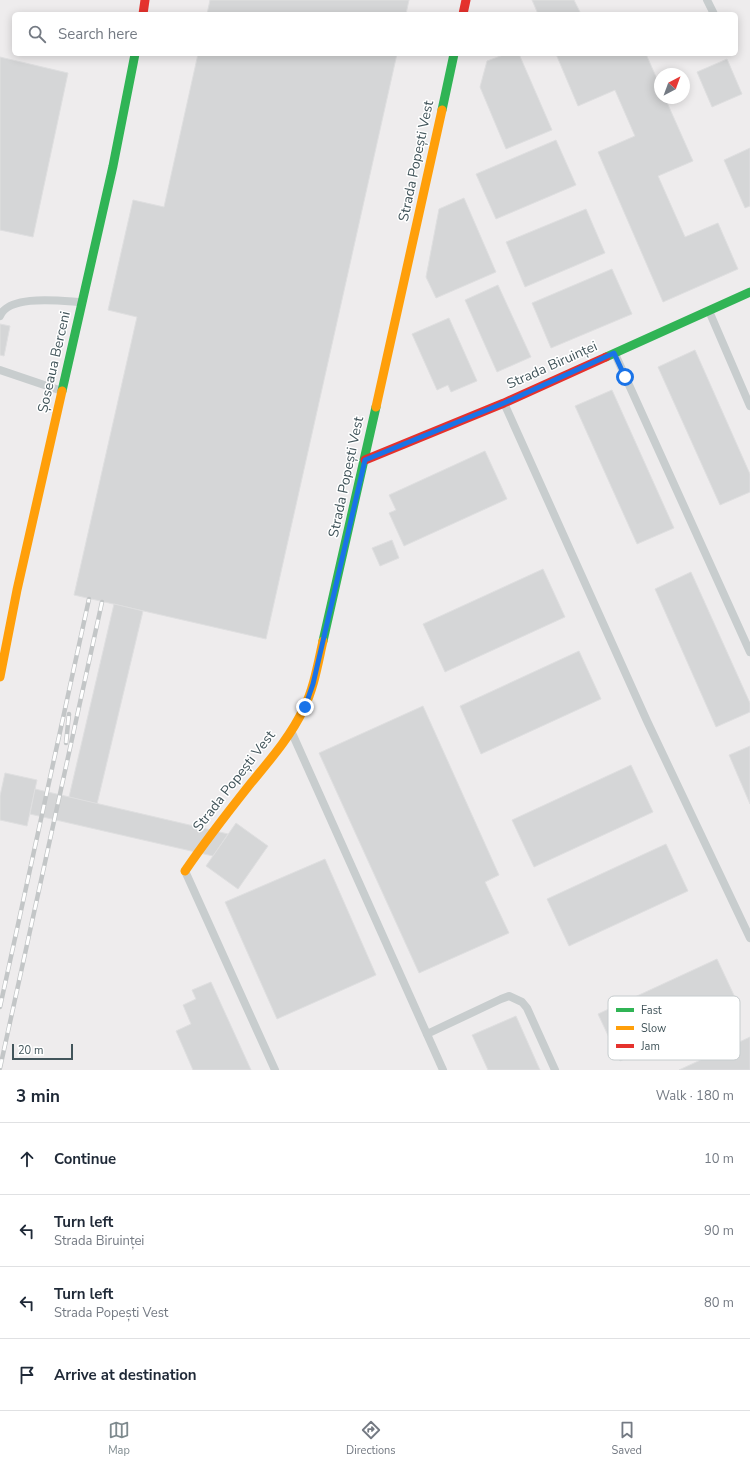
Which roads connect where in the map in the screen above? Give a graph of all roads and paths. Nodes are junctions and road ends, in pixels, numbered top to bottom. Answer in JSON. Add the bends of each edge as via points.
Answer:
{"nodes":[{"id":1,"x":145,"y":0,"type":"edge"},
{"id":2,"x":466,"y":0,"type":"edge"},
{"id":3,"x":707,"y":0,"type":"edge"},
{"id":4,"x":142,"y":12,"type":"edge"},
{"id":5,"x":463,"y":12,"type":"edge"},
{"id":6,"x":713,"y":12,"type":"edge"},
{"id":7,"x":135,"y":56,"type":"edge"},
{"id":8,"x":454,"y":56,"type":"edge"},
{"id":9,"x":750,"y":292,"type":"edge"},
{"id":10,"x":82,"y":302,"type":"junction"},
{"id":11,"x":709,"y":310,"type":"junction"},
{"id":12,"x":0,"y":316,"type":"edge"},
{"id":13,"x":614,"y":353,"type":"junction"},
{"id":14,"x":0,"y":370,"type":"edge"},
{"id":15,"x":62,"y":391,"type":"junction"},
{"id":16,"x":504,"y":403,"type":"junction"},
{"id":17,"x":750,"y":406,"type":"edge"},
{"id":18,"x":365,"y":460,"type":"junction"},
{"id":19,"x":750,"y":652,"type":"edge"},
{"id":20,"x":0,"y":677,"type":"edge"},
{"id":21,"x":291,"y":731,"type":"junction"},
{"id":22,"x":185,"y":871,"type":"joint"},
{"id":23,"x":750,"y":938,"type":"edge"},
{"id":24,"x":427,"y":1034,"type":"junction"},
{"id":25,"x":275,"y":1070,"type":"edge"},
{"id":26,"x":443,"y":1070,"type":"edge"},
{"id":27,"x":555,"y":1070,"type":"edge"}],
"edges":[{"from":1,"to":4,"type":"street"},
{"from":2,"to":5,"type":"street"},
{"from":3,"to":6,"type":"lane"},
{"from":7,"to":10,"type":"street","name":"Șoseaua Berceni"},
{"from":8,"to":18,"type":"street","name":"Strada Popești Vest"},
{"from":9,"to":11,"type":"street","name":"Strada Biruinței"},
{"from":10,"to":12,"type":"lane","via":[[22,301],[10,304]]},
{"from":10,"to":15,"type":"street","name":"Șoseaua Berceni"},
{"from":11,"to":13,"type":"street","name":"Strada Biruinței"},
{"from":11,"to":17,"type":"lane"},
{"from":13,"to":16,"type":"street","name":"Strada Biruinței"},
{"from":13,"to":19,"type":"lane"},
{"from":14,"to":15,"type":"lane"},
{"from":15,"to":20,"type":"street","name":"Șoseaua Berceni"},
{"from":16,"to":18,"type":"street","name":"Strada Biruinței"},
{"from":16,"to":23,"type":"lane","via":[[647,720]]},
{"from":18,"to":21,"type":"street","name":"Strada Popești Vest","via":[[313,684],[305,707]]},
{"from":21,"to":22,"type":"street","name":"Strada Popești Vest","via":[[208,837]]},
{"from":21,"to":24,"type":"lane"},
{"from":22,"to":25,"type":"lane"},
{"from":24,"to":26,"type":"lane"},
{"from":24,"to":27,"type":"lane","via":[[509,996],[522,1002],[527,1008]]}]}
